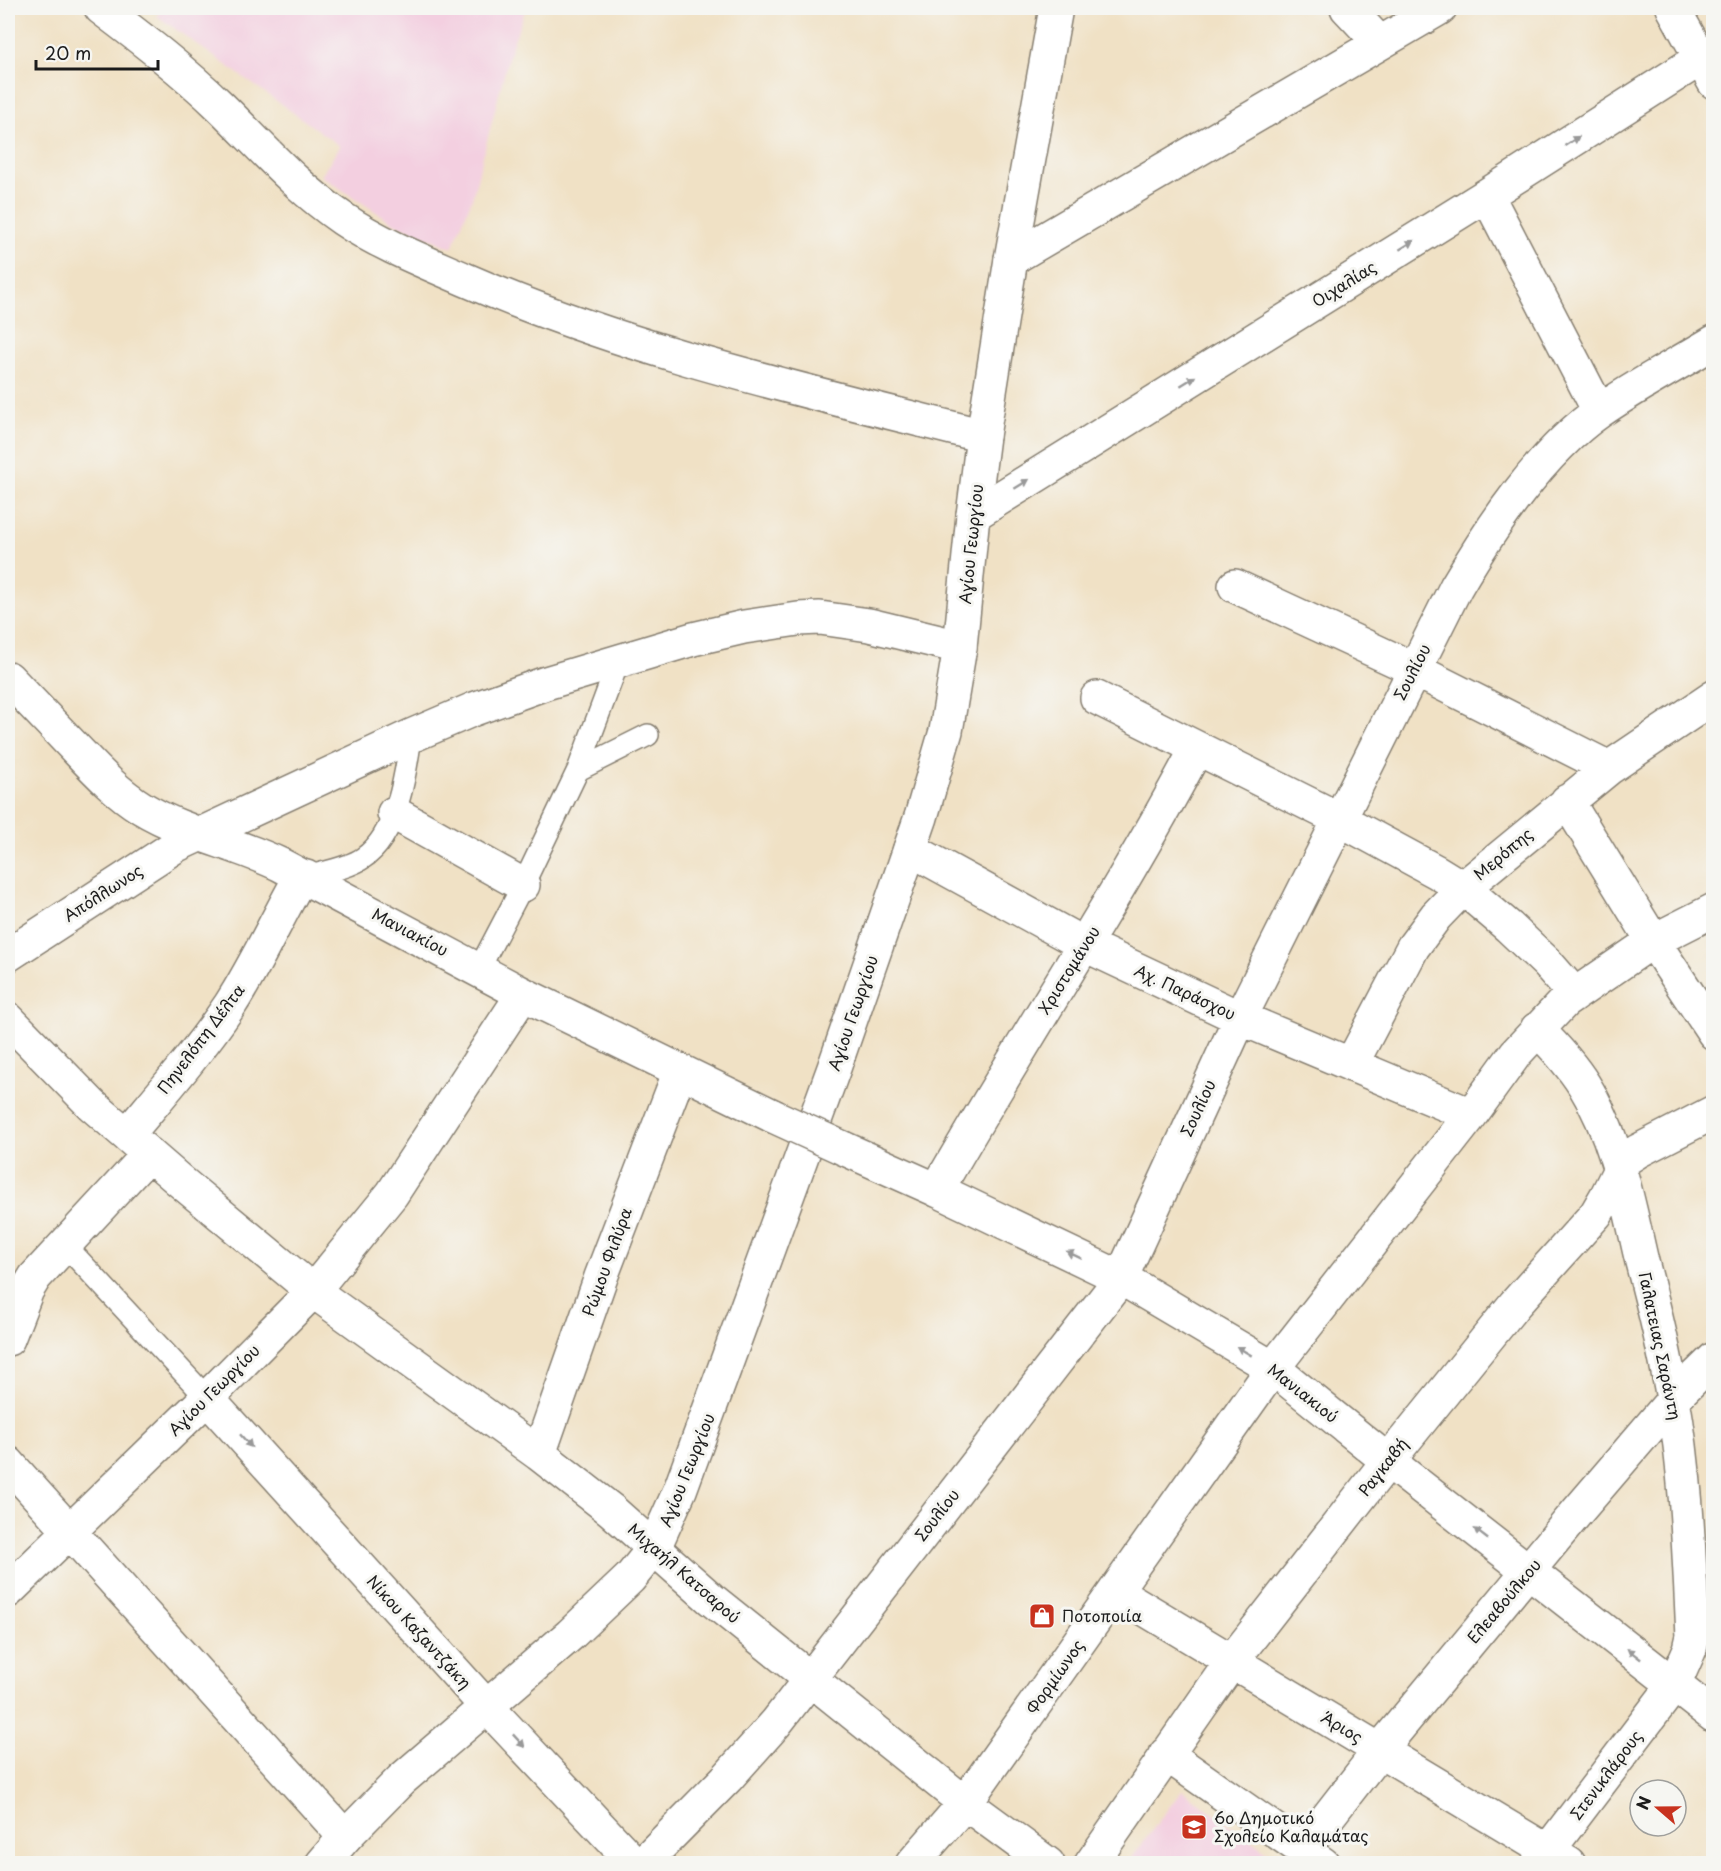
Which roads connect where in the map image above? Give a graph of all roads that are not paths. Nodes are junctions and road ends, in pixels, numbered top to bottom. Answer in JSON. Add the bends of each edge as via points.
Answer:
{"nodes":[{"id":1,"x":101,"y":8,"type":"edge"},
{"id":2,"x":1056,"y":8,"type":"edge"},
{"id":3,"x":1347,"y":8,"type":"edge"},
{"id":4,"x":1438,"y":8,"type":"edge"},
{"id":5,"x":1673,"y":8,"type":"edge"},
{"id":6,"x":1380,"y":43,"type":"junction"},
{"id":7,"x":1709,"y":63,"type":"edge"},
{"id":8,"x":1487,"y":195,"type":"junction"},
{"id":9,"x":1011,"y":259,"type":"junction"},
{"id":10,"x":1713,"y":342,"type":"edge"},
{"id":11,"x":1599,"y":411,"type":"junction"},
{"id":12,"x":983,"y":436,"type":"junction"},
{"id":13,"x":973,"y":515,"type":"junction"},
{"id":14,"x":1236,"y":586,"type":"dead end"},
{"id":15,"x":960,"y":647,"type":"junction"},
{"id":16,"x":619,"y":660,"type":"junction"},
{"id":17,"x":1413,"y":670,"type":"junction"},
{"id":18,"x":8,"y":678,"type":"edge"},
{"id":19,"x":1713,"y":697,"type":"edge"},
{"id":20,"x":1097,"y":698,"type":"dead end"},
{"id":21,"x":648,"y":735,"type":"dead end"},
{"id":22,"x":411,"y":736,"type":"junction"},
{"id":23,"x":1197,"y":748,"type":"junction"},
{"id":24,"x":1609,"y":768,"type":"junction"},
{"id":25,"x":578,"y":770,"type":"junction"},
{"id":26,"x":1567,"y":801,"type":"junction"},
{"id":27,"x":394,"y":813,"type":"junction"},
{"id":28,"x":1339,"y":819,"type":"junction"},
{"id":29,"x":201,"y":835,"type":"junction"},
{"id":30,"x":910,"y":849,"type":"junction"},
{"id":31,"x":306,"y":877,"type":"junction"},
{"id":32,"x":523,"y":885,"type":"junction"},
{"id":33,"x":1462,"y":888,"type":"junction"},
{"id":34,"x":1713,"y":910,"type":"edge"},
{"id":35,"x":1653,"y":941,"type":"junction"},
{"id":36,"x":1085,"y":945,"type":"junction"},
{"id":37,"x":8,"y":955,"type":"edge"},
{"id":38,"x":479,"y":969,"type":"junction"},
{"id":39,"x":523,"y":994,"type":"junction"},
{"id":40,"x":1575,"y":995,"type":"junction"},
{"id":41,"x":1240,"y":1018,"type":"junction"},
{"id":42,"x":8,"y":1019,"type":"edge"},
{"id":43,"x":1537,"y":1029,"type":"junction"},
{"id":44,"x":1713,"y":1034,"type":"edge"},
{"id":45,"x":1351,"y":1065,"type":"junction"},
{"id":46,"x":680,"y":1071,"type":"junction"},
{"id":47,"x":1713,"y":1112,"type":"edge"},
{"id":48,"x":1471,"y":1114,"type":"junction"},
{"id":49,"x":138,"y":1145,"type":"junction"},
{"id":50,"x":843,"y":1148,"type":"joint"},
{"id":51,"x":1620,"y":1169,"type":"junction"},
{"id":52,"x":937,"y":1190,"type":"junction"},
{"id":53,"x":65,"y":1245,"type":"junction"},
{"id":54,"x":1120,"y":1278,"type":"junction"},
{"id":55,"x":313,"y":1292,"type":"junction"},
{"id":56,"x":8,"y":1339,"type":"edge"},
{"id":57,"x":1713,"y":1359,"type":"edge"},
{"id":58,"x":1273,"y":1368,"type":"junction"},
{"id":59,"x":207,"y":1398,"type":"junction"},
{"id":60,"x":1673,"y":1400,"type":"junction"},
{"id":61,"x":538,"y":1455,"type":"junction"},
{"id":62,"x":1388,"y":1461,"type":"junction"},
{"id":63,"x":8,"y":1463,"type":"edge"},
{"id":64,"x":69,"y":1531,"type":"junction"},
{"id":65,"x":654,"y":1548,"type":"junction"},
{"id":66,"x":1528,"y":1572,"type":"junction"},
{"id":67,"x":8,"y":1591,"type":"edge"},
{"id":68,"x":1115,"y":1592,"type":"junction"},
{"id":69,"x":1232,"y":1661,"type":"junction"},
{"id":70,"x":811,"y":1679,"type":"junction"},
{"id":71,"x":1674,"y":1685,"type":"junction"},
{"id":72,"x":486,"y":1706,"type":"junction"},
{"id":73,"x":1713,"y":1716,"type":"edge"},
{"id":74,"x":1380,"y":1750,"type":"junction"},
{"id":75,"x":1166,"y":1754,"type":"junction"},
{"id":76,"x":965,"y":1803,"type":"junction"},
{"id":77,"x":345,"y":1838,"type":"junction"},
{"id":78,"x":1313,"y":1856,"type":"edge"},
{"id":79,"x":1552,"y":1859,"type":"edge"},
{"id":80,"x":322,"y":1863,"type":"edge"},
{"id":81,"x":635,"y":1863,"type":"edge"},
{"id":82,"x":642,"y":1863,"type":"edge"},
{"id":83,"x":912,"y":1863,"type":"edge"},
{"id":84,"x":1048,"y":1863,"type":"edge"},
{"id":85,"x":1091,"y":1863,"type":"edge"}],
"edges":[{"from":1,"to":12,"type":"street","via":[[189,79],[309,194],[346,221],[400,251],[537,310],[645,347]]},
{"from":2,"to":9,"type":"street","name":"Αγίου Γεωργίου"},
{"from":3,"to":6,"type":"street"},
{"from":4,"to":6,"type":"street"},
{"from":5,"to":7,"type":"street"},
{"from":6,"to":9,"type":"street"},
{"from":8,"to":7,"type":"street","name":"Οιχαλίας","one_way":true},
{"from":8,"to":11,"type":"street"},
{"from":13,"to":8,"type":"street","name":"Οιχαλίας","one_way":true},
{"from":9,"to":12,"type":"street","name":"Αγίου Γεωργίου"},
{"from":10,"to":11,"type":"street","name":"Σουλίου"},
{"from":11,"to":17,"type":"street","name":"Σουλίου","via":[[1552,454],[1490,532]]},
{"from":12,"to":13,"type":"street","name":"Αγίου Γεωργίου"},
{"from":13,"to":15,"type":"street","name":"Αγίου Γεωργίου"},
{"from":14,"to":17,"type":"street"},
{"from":15,"to":16,"type":"street","name":"Απόλλωνος","via":[[869,625],[820,618],[744,627]]},
{"from":15,"to":30,"type":"street","name":"Αγίου Γεωργίου","via":[[946,731]]},
{"from":16,"to":22,"type":"street","name":"Απόλλωνος","via":[[474,709]]},
{"from":16,"to":25,"type":"lane"},
{"from":17,"to":24,"type":"street"},
{"from":17,"to":28,"type":"street","name":"Σουλίου"},
{"from":18,"to":29,"type":"street","name":"Μανιακίου","via":[[128,798]]},
{"from":19,"to":24,"type":"street","name":"Μερόπης"},
{"from":20,"to":23,"type":"street"},
{"from":21,"to":25,"type":"lane"},
{"from":22,"to":27,"type":"lane","via":[[405,778]]},
{"from":22,"to":29,"type":"street","name":"Απόλλωνος"},
{"from":23,"to":28,"type":"street"},
{"from":23,"to":36,"type":"street","name":"Χριστομάνου"},
{"from":24,"to":26,"type":"street","name":"Μερόπης"},
{"from":25,"to":32,"type":"lane"},
{"from":26,"to":33,"type":"street","name":"Μερόπης"},
{"from":26,"to":35,"type":"street"},
{"from":27,"to":31,"type":"lane","via":[[372,852],[356,862]]},
{"from":27,"to":32,"type":"street"},
{"from":28,"to":33,"type":"street"},
{"from":28,"to":41,"type":"street","name":"Σουλίου"},
{"from":29,"to":31,"type":"street","name":"Μανιακίου","via":[[272,860]]},
{"from":29,"to":37,"type":"street","name":"Απόλλωνος","via":[[177,845]]},
{"from":30,"to":36,"type":"street","name":"Αχ. Παράσχου"},
{"from":30,"to":65,"type":"street","name":"Αγίου Γεωργίου","via":[[731,1355]]},
{"from":31,"to":38,"type":"street","name":"Μανιακίου"},
{"from":31,"to":49,"type":"street","name":"Πηνελόπη Δέλτα","via":[[294,888],[245,981]]},
{"from":32,"to":38,"type":"lane"},
{"from":33,"to":40,"type":"street","via":[[1509,927]]},
{"from":33,"to":45,"type":"street","name":"Μερόπης","via":[[1413,947]]},
{"from":34,"to":35,"type":"street","name":"Φορμίωνος"},
{"from":35,"to":40,"type":"street","name":"Φορμίωνος"},
{"from":35,"to":44,"type":"street"},
{"from":36,"to":41,"type":"street","name":"Αχ. Παράσχου"},
{"from":36,"to":52,"type":"street","name":"Χριστομάνου"},
{"from":38,"to":39,"type":"street","name":"Μανιακίου"},
{"from":39,"to":46,"type":"street","name":"Μανιακίου"},
{"from":39,"to":55,"type":"street","name":"Αγίου Γεωργίου","via":[[392,1194]]},
{"from":40,"to":43,"type":"street","name":"Φορμίωνος"},
{"from":41,"to":45,"type":"street","name":"Αχ. Παράσχου"},
{"from":41,"to":54,"type":"street","name":"Σουλίου"},
{"from":42,"to":49,"type":"street","name":"Μιχαήλ Κατσαρού","via":[[92,1105]]},
{"from":43,"to":48,"type":"street","name":"Φορμίωνος"},
{"from":43,"to":51,"type":"street","name":"Γαλατειας Σαράντη","via":[[1588,1091]]},
{"from":45,"to":48,"type":"street","name":"Αχ. Παράσχου"},
{"from":46,"to":50,"type":"street","name":"Μανιακίου","bridge":true},
{"from":46,"to":61,"type":"street","name":"Ρώμου Φιλύρα"},
{"from":47,"to":51,"type":"street","name":"Ραγκαβή","via":[[1638,1150]]},
{"from":48,"to":58,"type":"street","name":"Φορμίωνος"},
{"from":49,"to":53,"type":"street","name":"Πηνελόπη Δέλτα"},
{"from":49,"to":55,"type":"street","name":"Μιχαήλ Κατσαρού"},
{"from":50,"to":52,"type":"street","name":"Μανιακιού"},
{"from":51,"to":60,"type":"street","name":"Γαλατειας Σαράντη"},
{"from":51,"to":62,"type":"street","name":"Ραγκαβή","via":[[1596,1214],[1515,1304]]},
{"from":54,"to":52,"type":"street","name":"Μανιακιού","one_way":true},
{"from":53,"to":56,"type":"street","name":"Πηνελόπη Δέλτα","via":[[27,1290]]},
{"from":53,"to":59,"type":"lane"},
{"from":58,"to":54,"type":"street","name":"Μανιακιού","one_way":true},
{"from":54,"to":70,"type":"street","name":"Σουλίου"},
{"from":55,"to":59,"type":"street","name":"Αγίου Γεωργίου"},
{"from":55,"to":61,"type":"street","name":"Μιχαήλ Κατσαρού"},
{"from":57,"to":60,"type":"street","name":"Ελεαβούλκου"},
{"from":58,"to":62,"type":"street","name":"Μανιακιού"},
{"from":58,"to":68,"type":"street","name":"Φορμίωνος"},
{"from":59,"to":64,"type":"street","name":"Αγίου Γεωργίου"},
{"from":59,"to":72,"type":"street","name":"Νίκου Καζαντζάκη","one_way":true},
{"from":60,"to":66,"type":"street","name":"Ελεαβούλκου"},
{"from":60,"to":71,"type":"street","name":"Γαλατειας Σαράντη","via":[[1683,1477],[1693,1636]]},
{"from":61,"to":65,"type":"street","name":"Μιχαήλ Κατσαρού","via":[[624,1520]]},
{"from":66,"to":62,"type":"street","name":"Μανιακιού","one_way":true},
{"from":62,"to":69,"type":"street","name":"Ραγκαβή"},
{"from":63,"to":64,"type":"street"},
{"from":64,"to":67,"type":"street","name":"Αγίου Γεωργίου"},
{"from":64,"to":77,"type":"street"},
{"from":65,"to":70,"type":"street","name":"Μιχαήλ Κατσαρού"},
{"from":65,"to":72,"type":"street","name":"Αγίου Γεωργίου","via":[[603,1605]]},
{"from":71,"to":66,"type":"street","name":"Μανιακιού","one_way":true},
{"from":66,"to":74,"type":"street","name":"Ελεαβούλκου"},
{"from":68,"to":69,"type":"street","name":"Άριος"},
{"from":68,"to":76,"type":"street","name":"Φορμίωνος"},
{"from":69,"to":74,"type":"street","name":"Άριος"},
{"from":69,"to":75,"type":"street","name":"Ραγκαβή"},
{"from":70,"to":76,"type":"street","name":"Μιχαήλ Κατσαρού"},
{"from":70,"to":82,"type":"street","name":"Σουλίου","via":[[727,1778]]},
{"from":71,"to":73,"type":"street","name":"Μανιακιού"},
{"from":71,"to":79,"type":"street","name":"Στενικλάρους"},
{"from":72,"to":77,"type":"street","name":"Αγίου Γεωργίου","via":[[401,1780]]},
{"from":72,"to":81,"type":"street","name":"Νίκου Καζαντζάκη","one_way":true},
{"from":74,"to":78,"type":"street","name":"Ελεαβούλκου"},
{"from":74,"to":79,"type":"street","name":"Άριος"},
{"from":75,"to":78,"type":"street"},
{"from":75,"to":85,"type":"street","name":"Ραγκαβή"},
{"from":76,"to":83,"type":"street","name":"Φορμίωνος"},
{"from":76,"to":84,"type":"street","name":"Μιχαήλ Κατσαρού"},
{"from":77,"to":80,"type":"street","name":"Αγίου Γεωργίου"}]}
